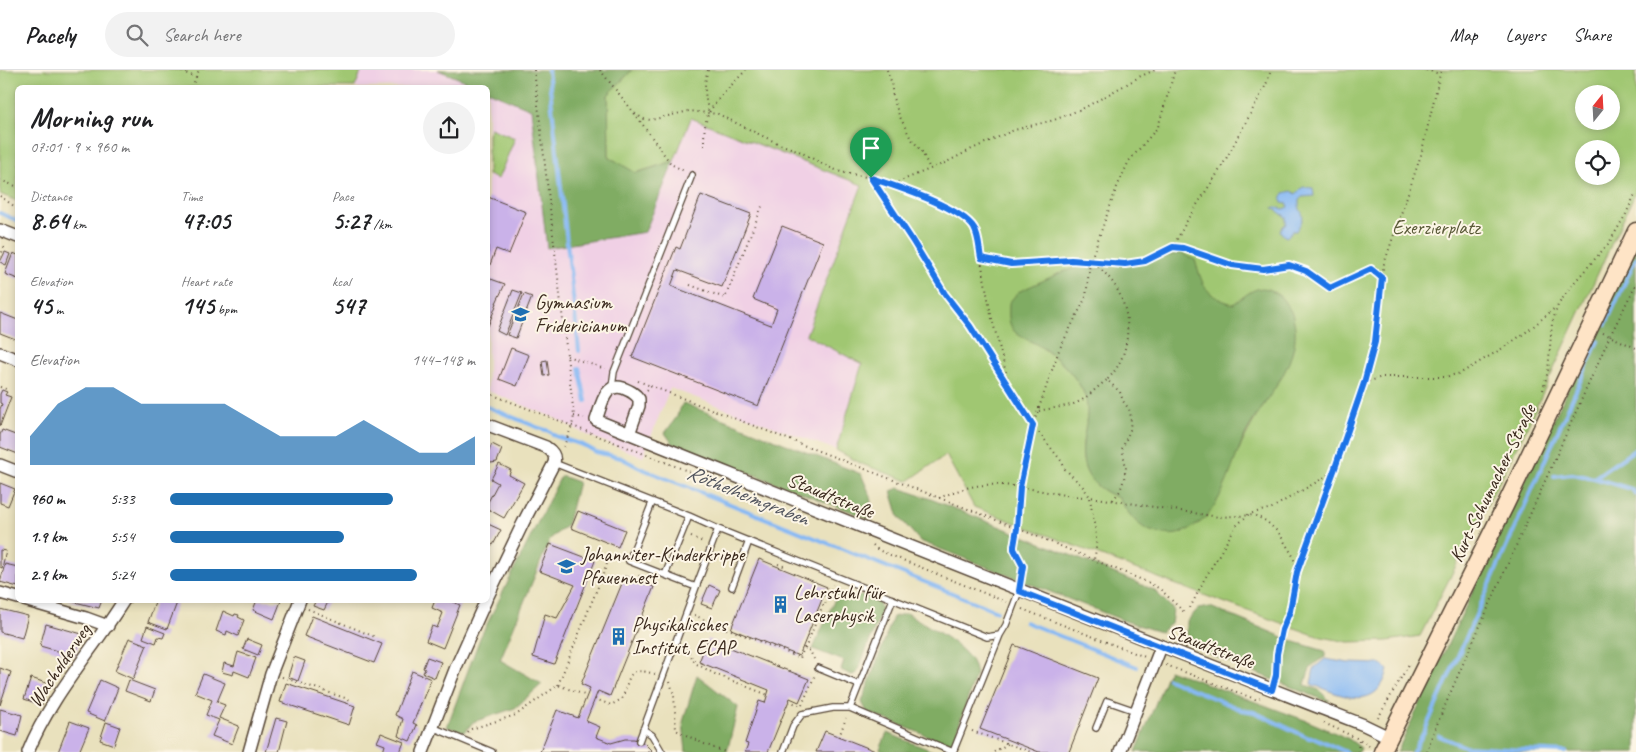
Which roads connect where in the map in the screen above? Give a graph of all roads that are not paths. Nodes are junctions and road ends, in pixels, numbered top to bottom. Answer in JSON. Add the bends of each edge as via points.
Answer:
{"nodes":[{"id":1,"x":692,"y":175,"type":"road end"},
{"id":2,"x":0,"y":230,"type":"edge"},
{"id":3,"x":1636,"y":231,"type":"edge"},
{"id":4,"x":15,"y":236,"type":"edge"},
{"id":5,"x":0,"y":353,"type":"edge"},
{"id":6,"x":15,"y":359,"type":"edge"},
{"id":7,"x":612,"y":387,"type":"junction"},
{"id":8,"x":490,"y":426,"type":"edge"},
{"id":9,"x":629,"y":434,"type":"junction"},
{"id":10,"x":557,"y":455,"type":"junction"},
{"id":11,"x":0,"y":465,"type":"edge"},
{"id":12,"x":15,"y":471,"type":"edge"},
{"id":13,"x":652,"y":503,"type":"junction"},
{"id":14,"x":689,"y":516,"type":"junction"},
{"id":15,"x":718,"y":529,"type":"junction"},
{"id":16,"x":750,"y":541,"type":"junction"},
{"id":17,"x":665,"y":575,"type":"junction"},
{"id":18,"x":696,"y":587,"type":"junction"},
{"id":19,"x":732,"y":587,"type":"dead end"},
{"id":20,"x":1019,"y":591,"type":"junction"},
{"id":21,"x":490,"y":592,"type":"edge"},
{"id":22,"x":0,"y":593,"type":"edge"},
{"id":23,"x":15,"y":597,"type":"edge"},
{"id":24,"x":893,"y":600,"type":"junction"},
{"id":25,"x":34,"y":603,"type":"edge"},
{"id":26,"x":122,"y":603,"type":"edge"},
{"id":27,"x":299,"y":603,"type":"edge"},
{"id":28,"x":485,"y":603,"type":"edge"},
{"id":29,"x":108,"y":626,"type":"junction"},
{"id":30,"x":1000,"y":635,"type":"junction"},
{"id":31,"x":1161,"y":647,"type":"junction"},
{"id":32,"x":818,"y":668,"type":"road end"},
{"id":33,"x":859,"y":685,"type":"junction"},
{"id":34,"x":850,"y":708,"type":"junction"},
{"id":35,"x":1136,"y":712,"type":"junction"},
{"id":36,"x":432,"y":727,"type":"junction"},
{"id":37,"x":1096,"y":728,"type":"dead end"},
{"id":38,"x":643,"y":729,"type":"junction"},
{"id":39,"x":1389,"y":737,"type":"junction"},
{"id":40,"x":639,"y":741,"type":"dead end"},
{"id":41,"x":28,"y":752,"type":"edge"},
{"id":42,"x":249,"y":752,"type":"edge"},
{"id":43,"x":423,"y":752,"type":"edge"},
{"id":44,"x":492,"y":752,"type":"edge"},
{"id":45,"x":662,"y":752,"type":"edge"},
{"id":46,"x":783,"y":752,"type":"edge"},
{"id":47,"x":1120,"y":752,"type":"edge"},
{"id":48,"x":1382,"y":752,"type":"edge"}],
"edges":[{"from":1,"to":7,"type":"lane","via":[[614,372]]},
{"from":2,"to":4,"type":"street"},
{"from":3,"to":39,"type":"main road","name":"Kurt-Schumacher-Straße","via":[[1484,549]]},
{"from":5,"to":6,"type":"street"},
{"from":7,"to":9,"type":"street","via":[[631,391],[639,399]]},
{"from":7,"to":9,"type":"street","name":"Staudtstraße","via":[[596,420]]},
{"from":8,"to":10,"type":"street","via":[[546,447]]},
{"from":9,"to":20,"type":"street","name":"Staudtstraße"},
{"from":10,"to":13,"type":"lane"},
{"from":10,"to":21,"type":"street"},
{"from":11,"to":12,"type":"street"},
{"from":13,"to":14,"type":"lane"},
{"from":13,"to":17,"type":"lane","via":[[629,561]]},
{"from":14,"to":15,"type":"lane"},
{"from":14,"to":17,"type":"lane"},
{"from":15,"to":16,"type":"lane"},
{"from":15,"to":18,"type":"lane"},
{"from":16,"to":19,"type":"lane"},
{"from":16,"to":24,"type":"lane"},
{"from":17,"to":18,"type":"lane"},
{"from":18,"to":38,"type":"lane"},
{"from":20,"to":30,"type":"lane"},
{"from":20,"to":31,"type":"street","name":"Staudtstraße"},
{"from":22,"to":23,"type":"street"},
{"from":24,"to":30,"type":"lane","via":[[987,637]]},
{"from":24,"to":33,"type":"lane"},
{"from":25,"to":29,"type":"street"},
{"from":26,"to":29,"type":"street","name":"Wacholderweg"},
{"from":27,"to":42,"type":"street","via":[[271,674]]},
{"from":28,"to":36,"type":"street"},
{"from":29,"to":41,"type":"street","name":"Wacholderweg","via":[[48,713]]},
{"from":30,"to":34,"type":"lane","via":[[954,752]]},
{"from":31,"to":35,"type":"street"},
{"from":31,"to":39,"type":"street","name":"Staudtstraße","via":[[1268,693]]},
{"from":32,"to":33,"type":"lane"},
{"from":33,"to":34,"type":"lane"},
{"from":34,"to":46,"type":"lane","via":[[802,714],[793,726]]},
{"from":35,"to":37,"type":"lane","via":[[1107,701]]},
{"from":35,"to":47,"type":"street"},
{"from":36,"to":43,"type":"street"},
{"from":36,"to":44,"type":"lane"},
{"from":38,"to":40,"type":"lane"},
{"from":38,"to":45,"type":"lane","via":[[652,735]]},
{"from":39,"to":48,"type":"main road","name":"Kurt-Schumacher-Straße"}]}
